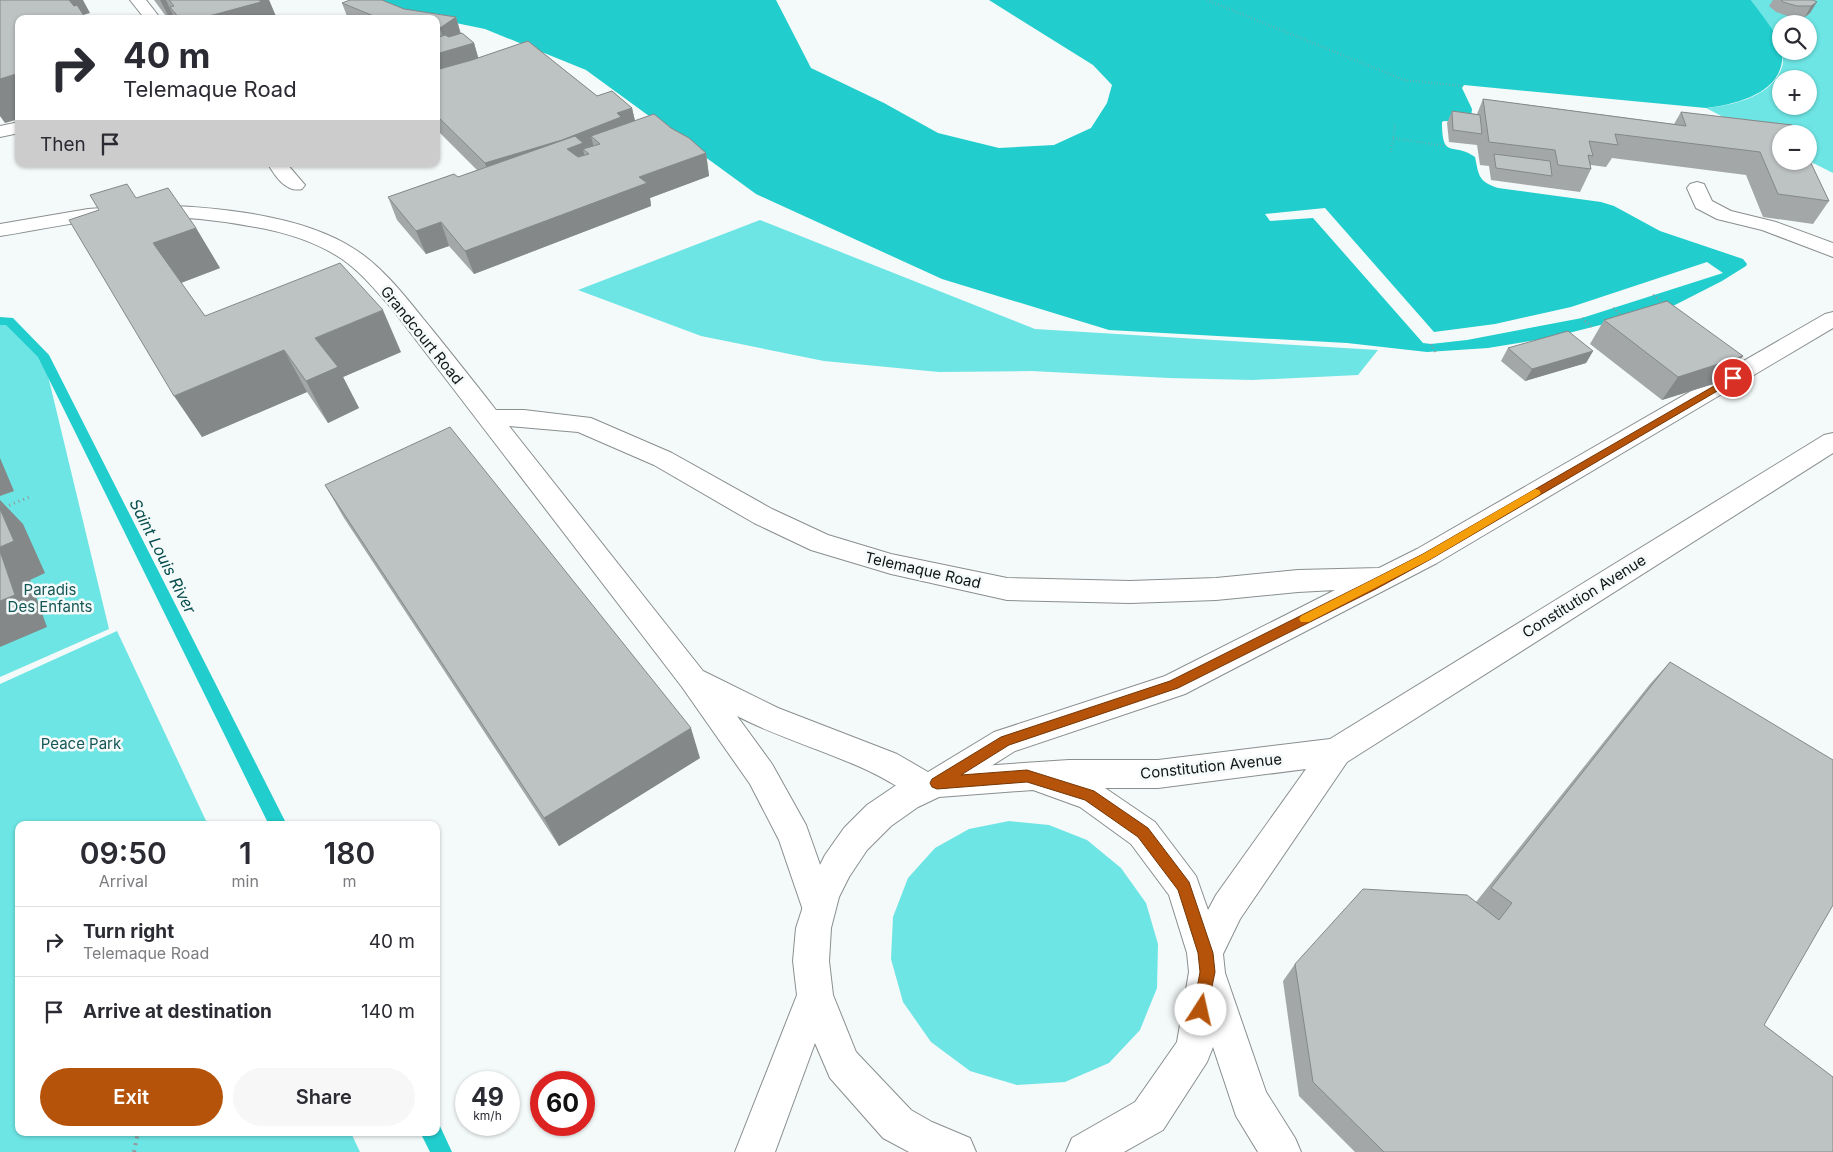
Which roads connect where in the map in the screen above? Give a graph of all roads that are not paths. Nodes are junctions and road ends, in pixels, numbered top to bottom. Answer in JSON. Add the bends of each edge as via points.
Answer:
{"nodes":[{"id":1,"x":138,"y":0,"type":"edge"},
{"id":2,"x":150,"y":15,"type":"edge"},
{"id":3,"x":15,"y":128,"type":"edge"},
{"id":4,"x":0,"y":132,"type":"edge"},
{"id":5,"x":280,"y":167,"type":"edge"},
{"id":6,"x":295,"y":185,"type":"dead end"},
{"id":7,"x":1697,"y":188,"type":"dead end"},
{"id":8,"x":0,"y":230,"type":"edge"},
{"id":9,"x":1833,"y":251,"type":"edge"},
{"id":10,"x":1833,"y":320,"type":"edge"},
{"id":11,"x":489,"y":418,"type":"junction"},
{"id":12,"x":1833,"y":441,"type":"edge"},
{"id":13,"x":1387,"y":578,"type":"junction"},
{"id":14,"x":692,"y":678,"type":"junction"},
{"id":15,"x":1336,"y":752,"type":"junction"},
{"id":16,"x":1027,"y":776,"type":"junction"},
{"id":17,"x":931,"y":785,"type":"junction"},
{"id":18,"x":818,"y":907,"type":"junction"},
{"id":19,"x":1206,"y":963,"type":"junction"},
{"id":20,"x":815,"y":995,"type":"junction"},
{"id":21,"x":755,"y":1152,"type":"edge"},
{"id":22,"x":956,"y":1152,"type":"edge"},
{"id":23,"x":1086,"y":1152,"type":"edge"},
{"id":24,"x":1281,"y":1152,"type":"edge"}],
"edges":[{"from":1,"to":2,"type":"street"},
{"from":3,"to":4,"type":"street"},
{"from":5,"to":6,"type":"street"},
{"from":7,"to":9,"type":"street","via":[[1704,204],[1724,215],[1769,226]]},
{"from":8,"to":11,"type":"street","name":"Grandcourt Road","via":[[116,212],[186,212],[229,216],[312,237],[341,249],[369,272],[401,305]]},
{"from":10,"to":13,"type":"street","name":"Telemaque Road"},
{"from":11,"to":13,"type":"street","name":"Telemaque Road","via":[[582,424],[663,459],[763,516],[820,544],[891,564],[1007,589],[1216,590]]},
{"from":11,"to":14,"type":"street","name":"Grandcourt Road"},
{"from":12,"to":15,"type":"street","name":"Constitution Avenue"},
{"from":13,"to":17,"type":"street","name":"Telemaque Road","via":[[1174,685],[1005,741]]},
{"from":14,"to":17,"type":"street","via":[[767,717]]},
{"from":14,"to":18,"type":"street","name":"Grandcourt Road","via":[[761,774],[794,836]]},
{"from":15,"to":16,"type":"street","name":"Constitution Avenue","via":[[1158,774]]},
{"from":15,"to":19,"type":"street","name":"Constitution Avenue","via":[[1228,906]]},
{"from":16,"to":17,"type":"street","name":"Constitution Avenue"},
{"from":16,"to":19,"type":"street","via":[[1089,795],[1143,833],[1184,887]]},
{"from":17,"to":18,"type":"street","name":"Telemaque Road","via":[[890,806],[859,833],[834,868]]},
{"from":18,"to":20,"type":"street","via":[[812,950]]},
{"from":19,"to":23,"type":"street","via":[[1194,1049],[1149,1116]]},
{"from":19,"to":24,"type":"street","via":[[1250,1102]]},
{"from":20,"to":21,"type":"street"},
{"from":20,"to":22,"type":"street","via":[[843,1066],[897,1124]]}]}
